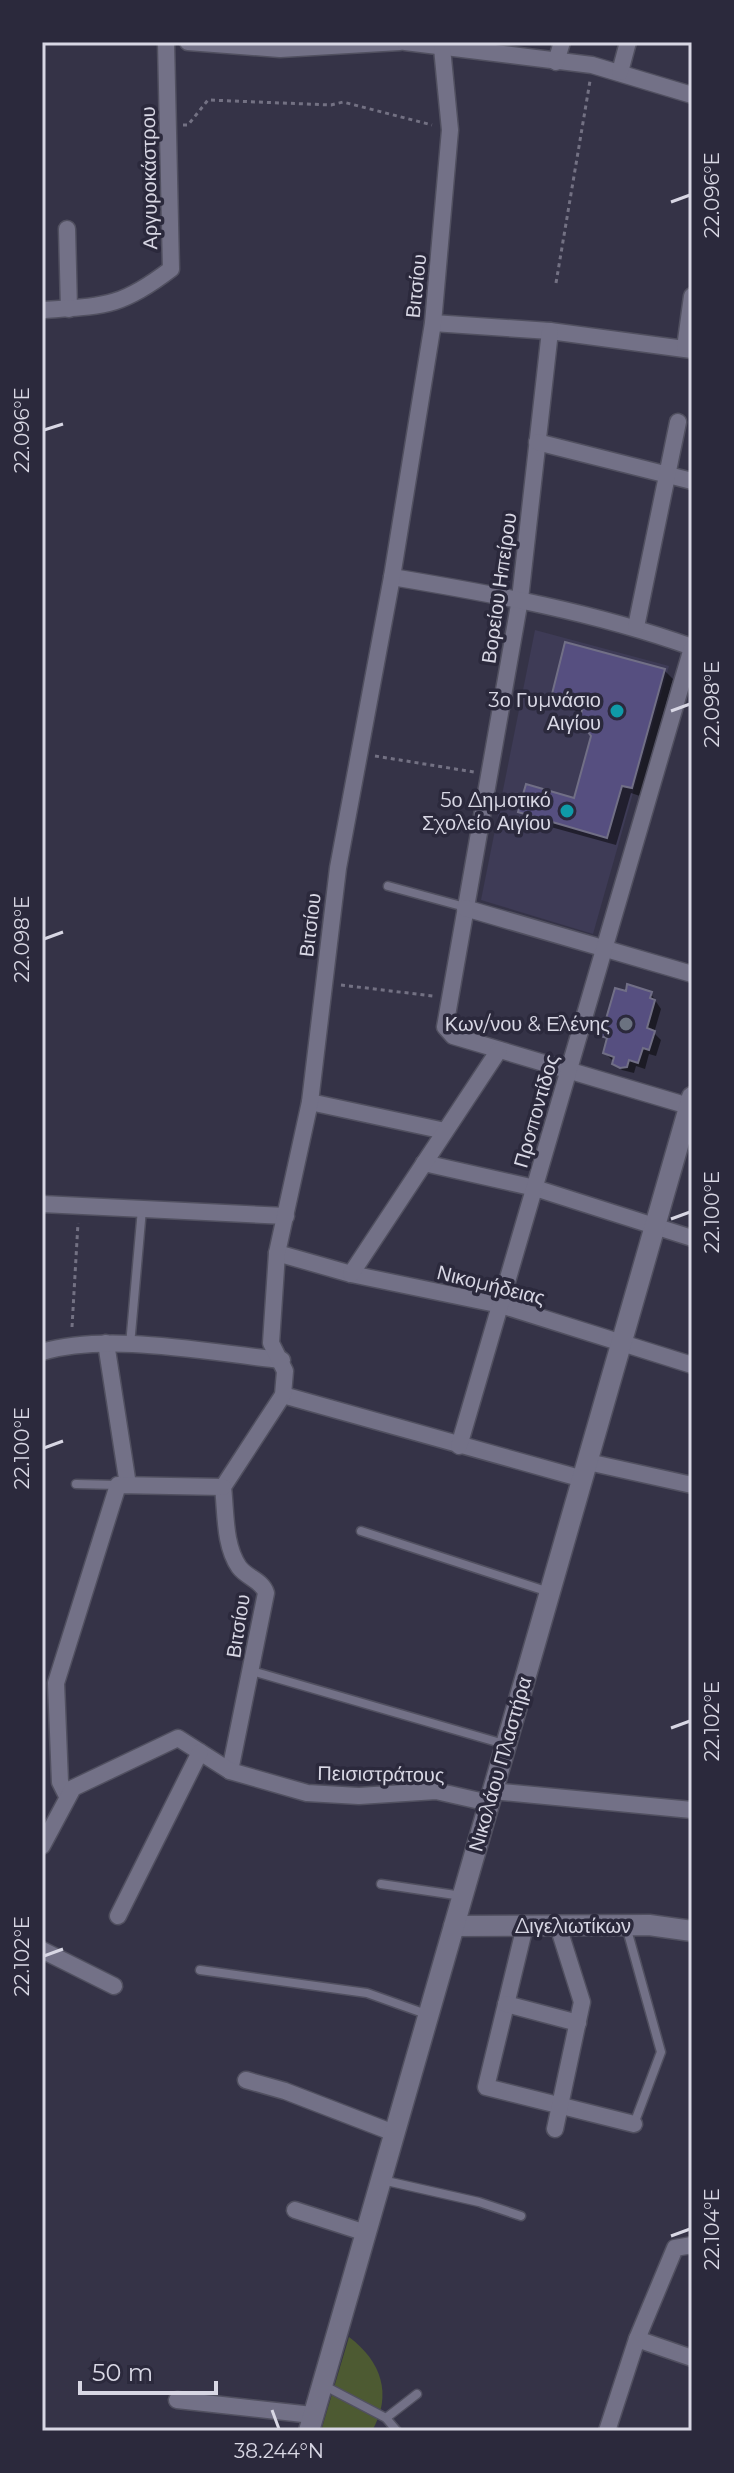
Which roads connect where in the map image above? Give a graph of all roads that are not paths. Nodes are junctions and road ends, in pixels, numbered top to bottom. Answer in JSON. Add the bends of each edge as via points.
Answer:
{"nodes":[{"id":1,"x":166,"y":42,"type":"edge"},
{"id":2,"x":188,"y":42,"type":"edge"},
{"id":3,"x":402,"y":42,"type":"edge"},
{"id":4,"x":562,"y":42,"type":"edge"},
{"id":5,"x":628,"y":42,"type":"edge"},
{"id":6,"x":474,"y":46,"type":"edge"},
{"id":7,"x":442,"y":48,"type":"junction"},
{"id":8,"x":556,"y":62,"type":"junction"},
{"id":9,"x":620,"y":72,"type":"junction"},
{"id":10,"x":692,"y":95,"type":"edge"},
{"id":11,"x":67,"y":229,"type":"dead end"},
{"id":12,"x":692,"y":296,"type":"edge"},
{"id":13,"x":69,"y":309,"type":"junction"},
{"id":14,"x":42,"y":310,"type":"edge"},
{"id":15,"x":433,"y":323,"type":"junction"},
{"id":16,"x":550,"y":331,"type":"junction"},
{"id":17,"x":688,"y":349,"type":"edge"},
{"id":18,"x":678,"y":422,"type":"dead end"},
{"id":19,"x":537,"y":442,"type":"junction"},
{"id":20,"x":669,"y":474,"type":"junction"},
{"id":21,"x":692,"y":481,"type":"edge"},
{"id":22,"x":392,"y":577,"type":"junction"},
{"id":23,"x":520,"y":599,"type":"junction"},
{"id":24,"x":636,"y":627,"type":"junction"},
{"id":25,"x":692,"y":648,"type":"edge"},
{"id":26,"x":388,"y":886,"type":"dead end"},
{"id":27,"x":465,"y":908,"type":"junction"},
{"id":28,"x":604,"y":948,"type":"junction"},
{"id":29,"x":692,"y":974,"type":"edge"},
{"id":30,"x":499,"y":1050,"type":"junction"},
{"id":31,"x":569,"y":1071,"type":"junction"},
{"id":32,"x":310,"y":1102,"type":"junction"},
{"id":33,"x":691,"y":1104,"type":"edge"},
{"id":34,"x":445,"y":1131,"type":"junction"},
{"id":35,"x":424,"y":1163,"type":"junction"},
{"id":36,"x":535,"y":1188,"type":"junction"},
{"id":37,"x":42,"y":1204,"type":"edge"},
{"id":38,"x":142,"y":1208,"type":"junction"},
{"id":39,"x":286,"y":1216,"type":"junction"},
{"id":40,"x":654,"y":1228,"type":"junction"},
{"id":41,"x":692,"y":1238,"type":"edge"},
{"id":42,"x":277,"y":1253,"type":"junction"},
{"id":43,"x":351,"y":1274,"type":"junction"},
{"id":44,"x":501,"y":1305,"type":"junction"},
{"id":45,"x":106,"y":1343,"type":"junction"},
{"id":46,"x":622,"y":1344,"type":"junction"},
{"id":47,"x":130,"y":1345,"type":"junction"},
{"id":48,"x":42,"y":1352,"type":"edge"},
{"id":49,"x":282,"y":1360,"type":"junction"},
{"id":50,"x":692,"y":1365,"type":"edge"},
{"id":51,"x":283,"y":1395,"type":"junction"},
{"id":52,"x":459,"y":1446,"type":"junction"},
{"id":53,"x":586,"y":1471,"type":"junction"},
{"id":54,"x":76,"y":1484,"type":"dead end"},
{"id":55,"x":123,"y":1485,"type":"junction"},
{"id":56,"x":692,"y":1485,"type":"edge"},
{"id":57,"x":223,"y":1487,"type":"junction"},
{"id":58,"x":361,"y":1531,"type":"dead end"},
{"id":59,"x":550,"y":1592,"type":"junction"},
{"id":60,"x":252,"y":1671,"type":"junction"},
{"id":61,"x":506,"y":1745,"type":"junction"},
{"id":62,"x":200,"y":1752,"type":"junction"},
{"id":63,"x":230,"y":1771,"type":"junction"},
{"id":64,"x":67,"y":1796,"type":"junction"},
{"id":65,"x":491,"y":1797,"type":"junction"},
{"id":66,"x":692,"y":1810,"type":"edge"},
{"id":67,"x":42,"y":1846,"type":"edge"},
{"id":68,"x":381,"y":1884,"type":"dead end"},
{"id":69,"x":462,"y":1896,"type":"junction"},
{"id":70,"x":118,"y":1916,"type":"dead end"},
{"id":71,"x":454,"y":1926,"type":"junction"},
{"id":72,"x":525,"y":1926,"type":"junction"},
{"id":73,"x":558,"y":1926,"type":"junction"},
{"id":74,"x":625,"y":1926,"type":"junction"},
{"id":75,"x":692,"y":1931,"type":"edge"},
{"id":76,"x":42,"y":1950,"type":"edge"},
{"id":77,"x":200,"y":1970,"type":"dead end"},
{"id":78,"x":114,"y":1986,"type":"dead end"},
{"id":79,"x":506,"y":2004,"type":"junction"},
{"id":80,"x":428,"y":2015,"type":"junction"},
{"id":81,"x":578,"y":2023,"type":"junction"},
{"id":82,"x":246,"y":2080,"type":"dead end"},
{"id":83,"x":560,"y":2106,"type":"junction"},
{"id":84,"x":634,"y":2124,"type":"joint"},
{"id":85,"x":555,"y":2129,"type":"dead end"},
{"id":86,"x":394,"y":2133,"type":"junction"},
{"id":87,"x":381,"y":2180,"type":"junction"},
{"id":88,"x":295,"y":2210,"type":"dead end"},
{"id":89,"x":521,"y":2216,"type":"dead end"},
{"id":90,"x":366,"y":2233,"type":"junction"},
{"id":91,"x":692,"y":2245,"type":"edge"},
{"id":92,"x":637,"y":2339,"type":"junction"},
{"id":93,"x":692,"y":2358,"type":"edge"},
{"id":94,"x":322,"y":2384,"type":"junction"},
{"id":95,"x":417,"y":2394,"type":"dead end"},
{"id":96,"x":177,"y":2400,"type":"dead end"},
{"id":97,"x":386,"y":2418,"type":"junction"},
{"id":98,"x":310,"y":2423,"type":"edge"},
{"id":99,"x":397,"y":2431,"type":"edge"},
{"id":100,"x":607,"y":2431,"type":"edge"}],
"edges":[{"from":1,"to":13,"type":"street","name":"Αργυροκάστρου","via":[[171,269],[137,295],[101,307]]},
{"from":2,"to":3,"type":"street","via":[[280,49]]},
{"from":3,"to":7,"type":"street"},
{"from":4,"to":8,"type":"street"},
{"from":5,"to":9,"type":"street"},
{"from":6,"to":7,"type":"street"},
{"from":6,"to":8,"type":"street"},
{"from":7,"to":15,"type":"street","name":"Βιτσίου","via":[[450,130]]},
{"from":8,"to":9,"type":"street"},
{"from":9,"to":10,"type":"street"},
{"from":11,"to":13,"type":"street"},
{"from":12,"to":17,"type":"street"},
{"from":13,"to":14,"type":"street","name":"Αργυροκάστρου"},
{"from":15,"to":16,"type":"street"},
{"from":15,"to":22,"type":"street","name":"Βιτσίου"},
{"from":16,"to":17,"type":"street"},
{"from":16,"to":19,"type":"street","name":"Βορείου Ηπείρου"},
{"from":18,"to":20,"type":"street"},
{"from":19,"to":20,"type":"street"},
{"from":19,"to":23,"type":"street","name":"Βορείου Ηπείρου"},
{"from":20,"to":21,"type":"street"},
{"from":20,"to":24,"type":"street"},
{"from":22,"to":23,"type":"street"},
{"from":22,"to":32,"type":"street","name":"Βιτσίου","via":[[338,868]]},
{"from":23,"to":24,"type":"street"},
{"from":23,"to":27,"type":"street","name":"Βορείου Ηπείρου"},
{"from":24,"to":25,"type":"street"},
{"from":25,"to":28,"type":"street","name":"Προποντίδος"},
{"from":26,"to":27,"type":"lane"},
{"from":27,"to":28,"type":"street"},
{"from":27,"to":30,"type":"street","name":"Βορείου Ηπείρου","via":[[445,1027],[453,1036]]},
{"from":28,"to":29,"type":"street"},
{"from":28,"to":31,"type":"street","name":"Προποντίδος"},
{"from":30,"to":31,"type":"street"},
{"from":30,"to":34,"type":"street"},
{"from":31,"to":33,"type":"street"},
{"from":31,"to":36,"type":"street","name":"Προποντίδος"},
{"from":32,"to":34,"type":"street"},
{"from":32,"to":39,"type":"street","name":"Βιτσίου"},
{"from":33,"to":40,"type":"main road","name":"Νικολάου Πλαστήρα"},
{"from":34,"to":35,"type":"street"},
{"from":35,"to":36,"type":"street"},
{"from":35,"to":43,"type":"street"},
{"from":36,"to":40,"type":"street"},
{"from":36,"to":44,"type":"street","name":"Προποντίδος"},
{"from":37,"to":38,"type":"street"},
{"from":38,"to":39,"type":"street"},
{"from":38,"to":47,"type":"lane"},
{"from":39,"to":42,"type":"street","name":"Βιτσίου"},
{"from":40,"to":41,"type":"street"},
{"from":40,"to":46,"type":"main road","name":"Νικολάου Πλαστήρα"},
{"from":42,"to":43,"type":"street","name":"Νικομήδειας"},
{"from":42,"to":49,"type":"street","name":"Βιτσίου","via":[[271,1343]]},
{"from":43,"to":44,"type":"street","name":"Νικομήδειας"},
{"from":44,"to":46,"type":"street","name":"Νικομήδειας"},
{"from":44,"to":52,"type":"street","name":"Προποντίδος"},
{"from":45,"to":47,"type":"street"},
{"from":45,"to":48,"type":"street","via":[[71,1343]]},
{"from":45,"to":55,"type":"street"},
{"from":46,"to":50,"type":"street","name":"Νικομήδειας"},
{"from":46,"to":53,"type":"main road","name":"Νικολάου Πλαστήρα"},
{"from":47,"to":49,"type":"street"},
{"from":49,"to":51,"type":"street","name":"Βιτσίου"},
{"from":51,"to":52,"type":"street"},
{"from":51,"to":57,"type":"street"},
{"from":52,"to":53,"type":"street"},
{"from":53,"to":56,"type":"street"},
{"from":53,"to":59,"type":"main road","name":"Νικολάου Πλαστήρα"},
{"from":54,"to":55,"type":"lane"},
{"from":55,"to":57,"type":"street"},
{"from":55,"to":64,"type":"street","via":[[56,1683],[60,1782]]},
{"from":57,"to":60,"type":"street","name":"Βιτσίου","via":[[233,1555],[266,1593]]},
{"from":58,"to":59,"type":"lane"},
{"from":59,"to":61,"type":"main road","name":"Νικολάου Πλαστήρα"},
{"from":60,"to":61,"type":"lane"},
{"from":60,"to":63,"type":"street","name":"Βιτσίου"},
{"from":61,"to":65,"type":"main road","name":"Νικολάου Πλαστήρα"},
{"from":62,"to":63,"type":"street","name":"Πεισιστράτους"},
{"from":62,"to":64,"type":"street","name":"Πεισιστράτους","via":[[178,1738],[73,1788]]},
{"from":62,"to":70,"type":"street"},
{"from":63,"to":65,"type":"street","name":"Πεισιστράτους","via":[[307,1793],[436,1791]]},
{"from":64,"to":67,"type":"street"},
{"from":65,"to":66,"type":"street","name":"Πεισιστράτους"},
{"from":65,"to":69,"type":"main road","name":"Νικολάου Πλαστήρα"},
{"from":68,"to":69,"type":"lane"},
{"from":69,"to":71,"type":"main road","name":"Νικολάου Πλαστήρα"},
{"from":71,"to":72,"type":"main road","name":"Διγελιωτίκων"},
{"from":71,"to":80,"type":"main road","name":"Νικολάου Πλαστήρα"},
{"from":72,"to":73,"type":"main road","name":"Διγελιωτίκων"},
{"from":72,"to":79,"type":"street"},
{"from":73,"to":74,"type":"main road","name":"Διγελιωτίκων"},
{"from":73,"to":81,"type":"street","via":[[582,2002]]},
{"from":74,"to":75,"type":"main road","name":"Διγελιωτίκων"},
{"from":74,"to":84,"type":"lane","via":[[661,2052]]},
{"from":76,"to":78,"type":"street"},
{"from":77,"to":80,"type":"lane","via":[[367,1993]]},
{"from":79,"to":81,"type":"street"},
{"from":79,"to":83,"type":"street","via":[[486,2087]]},
{"from":80,"to":86,"type":"main road","name":"Νικολάου Πλαστήρα"},
{"from":81,"to":83,"type":"street"},
{"from":82,"to":86,"type":"street"},
{"from":83,"to":84,"type":"street"},
{"from":83,"to":85,"type":"street"},
{"from":86,"to":87,"type":"main road","name":"Νικολάου Πλαστήρα"},
{"from":87,"to":89,"type":"lane"},
{"from":87,"to":90,"type":"main road","name":"Νικολάου Πλαστήρα"},
{"from":88,"to":90,"type":"street"},
{"from":90,"to":94,"type":"main road","name":"Νικολάου Πλαστήρα"},
{"from":91,"to":92,"type":"street","via":[[675,2248]]},
{"from":92,"to":93,"type":"street"},
{"from":92,"to":100,"type":"street"},
{"from":94,"to":97,"type":"lane"},
{"from":94,"to":98,"type":"main road","name":"Νικολάου Πλαστήρα"},
{"from":95,"to":97,"type":"lane"},
{"from":96,"to":98,"type":"street"},
{"from":97,"to":99,"type":"lane"}]}
